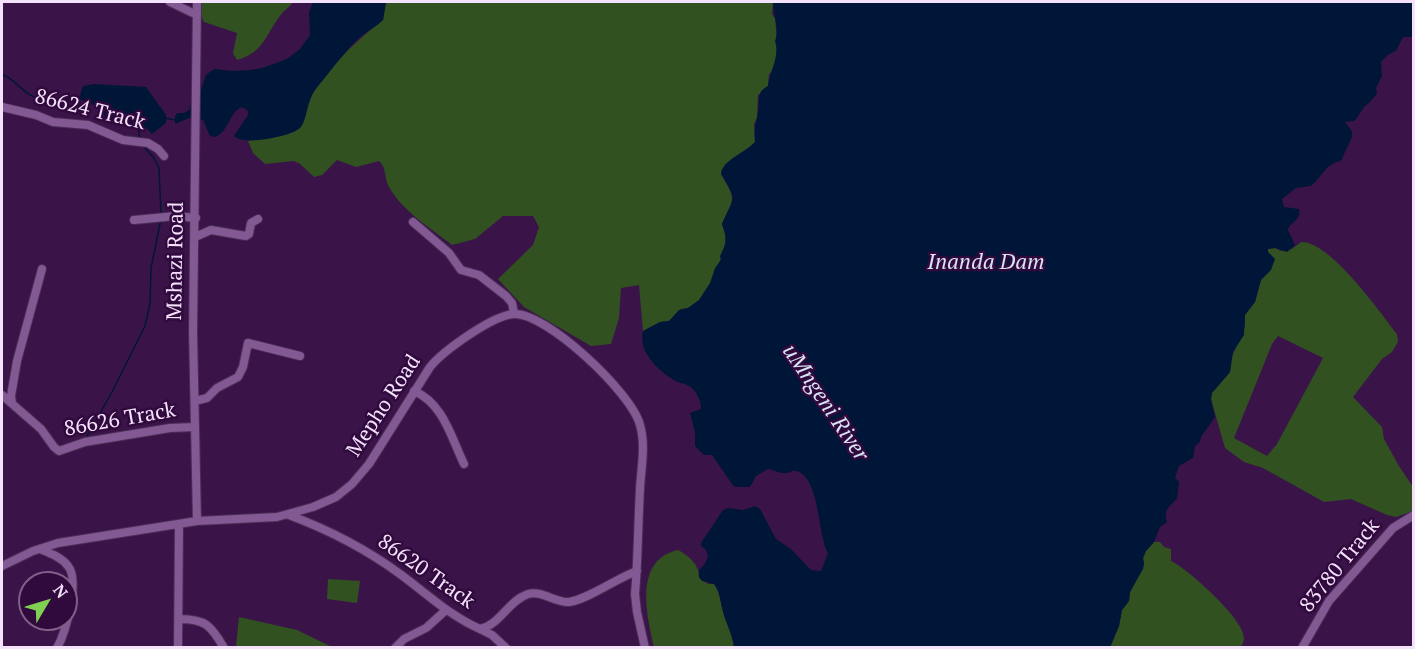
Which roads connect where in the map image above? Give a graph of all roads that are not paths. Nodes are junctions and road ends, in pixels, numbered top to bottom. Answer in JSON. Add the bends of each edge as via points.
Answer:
{"nodes":[{"id":1,"x":171,"y":2,"type":"edge"},
{"id":2,"x":197,"y":2,"type":"edge"},
{"id":3,"x":197,"y":15,"type":"junction"},
{"id":4,"x":2,"y":107,"type":"edge"},
{"id":5,"x":164,"y":156,"type":"dead end"},
{"id":6,"x":196,"y":218,"type":"junction"},
{"id":7,"x":258,"y":219,"type":"dead end"},
{"id":8,"x":134,"y":220,"type":"dead end"},
{"id":9,"x":413,"y":222,"type":"dead end"},
{"id":10,"x":195,"y":237,"type":"junction"},
{"id":11,"x":42,"y":269,"type":"dead end"},
{"id":12,"x":514,"y":314,"type":"junction"},
{"id":13,"x":300,"y":356,"type":"dead end"},
{"id":14,"x":414,"y":391,"type":"junction"},
{"id":15,"x":2,"y":395,"type":"edge"},
{"id":16,"x":195,"y":401,"type":"junction"},
{"id":17,"x":12,"y":403,"type":"junction"},
{"id":18,"x":195,"y":427,"type":"junction"},
{"id":19,"x":464,"y":464,"type":"dead end"},
{"id":20,"x":1413,"y":514,"type":"edge"},
{"id":21,"x":289,"y":515,"type":"junction"},
{"id":22,"x":197,"y":521,"type":"junction"},
{"id":23,"x":179,"y":524,"type":"junction"},
{"id":24,"x":40,"y":549,"type":"junction"},
{"id":25,"x":2,"y":566,"type":"edge"},
{"id":26,"x":637,"y":571,"type":"junction"},
{"id":27,"x":446,"y":610,"type":"junction"},
{"id":28,"x":179,"y":619,"type":"junction"},
{"id":29,"x":480,"y":629,"type":"junction"},
{"id":30,"x":59,"y":645,"type":"edge"},
{"id":31,"x":178,"y":648,"type":"edge"},
{"id":32,"x":224,"y":648,"type":"edge"},
{"id":33,"x":395,"y":648,"type":"edge"},
{"id":34,"x":506,"y":648,"type":"edge"},
{"id":35,"x":645,"y":648,"type":"edge"},
{"id":36,"x":1302,"y":648,"type":"edge"}],
"edges":[{"from":1,"to":3,"type":"street"},
{"from":2,"to":3,"type":"street","name":"Mshazi Road"},
{"from":3,"to":6,"type":"street","name":"Mshazi Road"},
{"from":4,"to":5,"type":"street","name":"86624 Track","via":[[53,123],[88,125],[123,140],[148,143]]},
{"from":6,"to":8,"type":"street"},
{"from":6,"to":10,"type":"street","name":"Mshazi Road"},
{"from":7,"to":10,"type":"street","via":[[251,223],[248,236],[211,230]]},
{"from":9,"to":12,"type":"street","via":[[449,253],[461,270],[478,275],[506,296]]},
{"from":10,"to":16,"type":"street","name":"Mshazi Road"},
{"from":11,"to":17,"type":"street","via":[[19,354]]},
{"from":12,"to":14,"type":"street","name":"Mepho Road","via":[[491,321],[443,353]]},
{"from":12,"to":26,"type":"street","via":[[536,320],[586,356],[635,412],[643,441]]},
{"from":13,"to":16,"type":"street","via":[[248,343],[238,377],[207,398]]},
{"from":14,"to":19,"type":"street","via":[[435,404]]},
{"from":14,"to":21,"type":"street","name":"Mepho Road","via":[[362,474],[336,496]]},
{"from":15,"to":17,"type":"street","name":"86626 Track"},
{"from":16,"to":18,"type":"street","name":"Mshazi Road"},
{"from":17,"to":18,"type":"street","name":"86626 Track","via":[[59,451],[85,442]]},
{"from":18,"to":22,"type":"street","name":"Mshazi Road"},
{"from":20,"to":36,"type":"street","name":"83780 Track","via":[[1393,528],[1329,601]]},
{"from":21,"to":22,"type":"street","name":"Mepho Road"},
{"from":21,"to":27,"type":"street","name":"86620 Track","via":[[325,528],[380,560]]},
{"from":22,"to":23,"type":"street","name":"Mepho Road"},
{"from":23,"to":24,"type":"street","name":"Mepho Road"},
{"from":23,"to":28,"type":"street"},
{"from":24,"to":25,"type":"street","name":"Mepho Road"},
{"from":24,"to":30,"type":"street","via":[[60,558],[73,573]]},
{"from":26,"to":29,"type":"street","name":"86620 Track","via":[[568,602],[534,593],[526,595],[493,624]]},
{"from":26,"to":35,"type":"street","via":[[636,603]]},
{"from":27,"to":29,"type":"street","name":"86620 Track"},
{"from":27,"to":33,"type":"street"},
{"from":28,"to":31,"type":"street"},
{"from":28,"to":32,"type":"street","via":[[203,621]]},
{"from":29,"to":34,"type":"street"}]}
